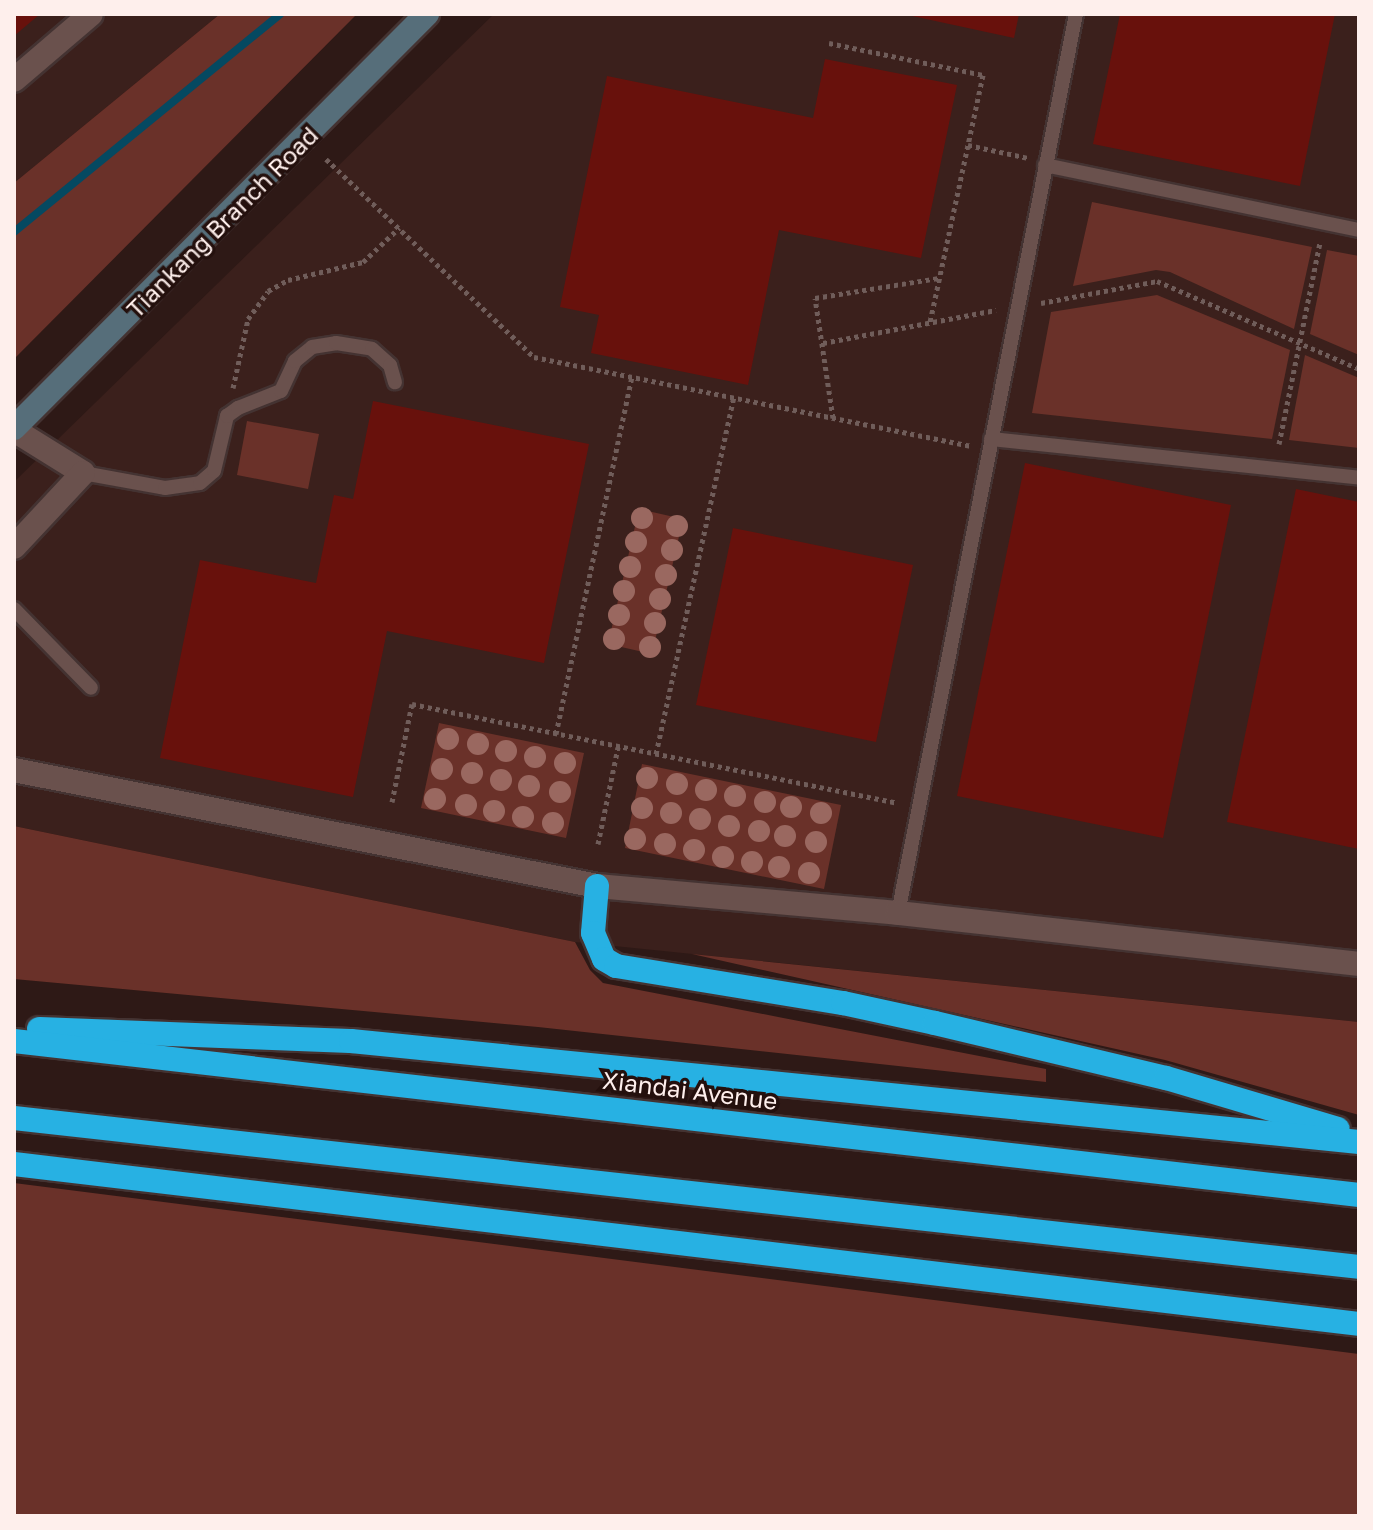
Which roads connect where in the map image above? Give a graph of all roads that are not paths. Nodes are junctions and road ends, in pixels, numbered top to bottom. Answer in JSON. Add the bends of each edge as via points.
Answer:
{"nodes":[{"id":1,"x":91,"y":14,"type":"edge"},
{"id":2,"x":427,"y":14,"type":"edge"},
{"id":3,"x":1076,"y":14,"type":"edge"},
{"id":4,"x":14,"y":80,"type":"edge"},
{"id":5,"x":1045,"y":165,"type":"junction"},
{"id":6,"x":1359,"y":230,"type":"edge"},
{"id":7,"x":395,"y":382,"type":"dead end"},
{"id":8,"x":14,"y":429,"type":"edge"},
{"id":9,"x":991,"y":439,"type":"junction"},
{"id":10,"x":83,"y":473,"type":"junction"},
{"id":11,"x":1359,"y":478,"type":"edge"},
{"id":12,"x":14,"y":547,"type":"edge"},
{"id":13,"x":14,"y":609,"type":"edge"},
{"id":14,"x":91,"y":688,"type":"dead end"},
{"id":15,"x":14,"y":770,"type":"edge"},
{"id":16,"x":597,"y":886,"type":"junction"},
{"id":17,"x":898,"y":913,"type":"junction"},
{"id":18,"x":1359,"y":964,"type":"edge"},
{"id":19,"x":14,"y":1028,"type":"edge"},
{"id":20,"x":14,"y":1041,"type":"edge"},
{"id":21,"x":14,"y":1118,"type":"edge"},
{"id":22,"x":1359,"y":1136,"type":"edge"},
{"id":23,"x":1359,"y":1142,"type":"edge"},
{"id":24,"x":14,"y":1164,"type":"edge"},
{"id":25,"x":1359,"y":1195,"type":"edge"},
{"id":26,"x":1359,"y":1267,"type":"edge"},
{"id":27,"x":1359,"y":1324,"type":"edge"}],
"edges":[{"from":1,"to":4,"type":"street"},
{"from":2,"to":8,"type":"street","name":"Tiankang Branch Road"},
{"from":3,"to":5,"type":"lane"},
{"from":5,"to":6,"type":"lane"},
{"from":5,"to":9,"type":"lane"},
{"from":7,"to":10,"type":"lane","via":[[380,353],[323,343],[295,361],[281,391],[227,416],[214,471],[200,483],[165,488]]},
{"from":8,"to":10,"type":"street"},
{"from":9,"to":11,"type":"lane"},
{"from":9,"to":17,"type":"lane"},
{"from":10,"to":12,"type":"street"},
{"from":13,"to":14,"type":"lane"},
{"from":15,"to":16,"type":"street"},
{"from":16,"to":17,"type":"street"},
{"from":16,"to":22,"type":"highway","via":[[593,933],[604,959],[616,966],[935,1023],[1166,1078]]},
{"from":17,"to":18,"type":"street"},
{"from":19,"to":23,"type":"highway","via":[[351,1041]]},
{"from":20,"to":25,"type":"highway","name":"Xiandai Avenue"},
{"from":21,"to":26,"type":"highway"},
{"from":24,"to":27,"type":"highway"}]}
